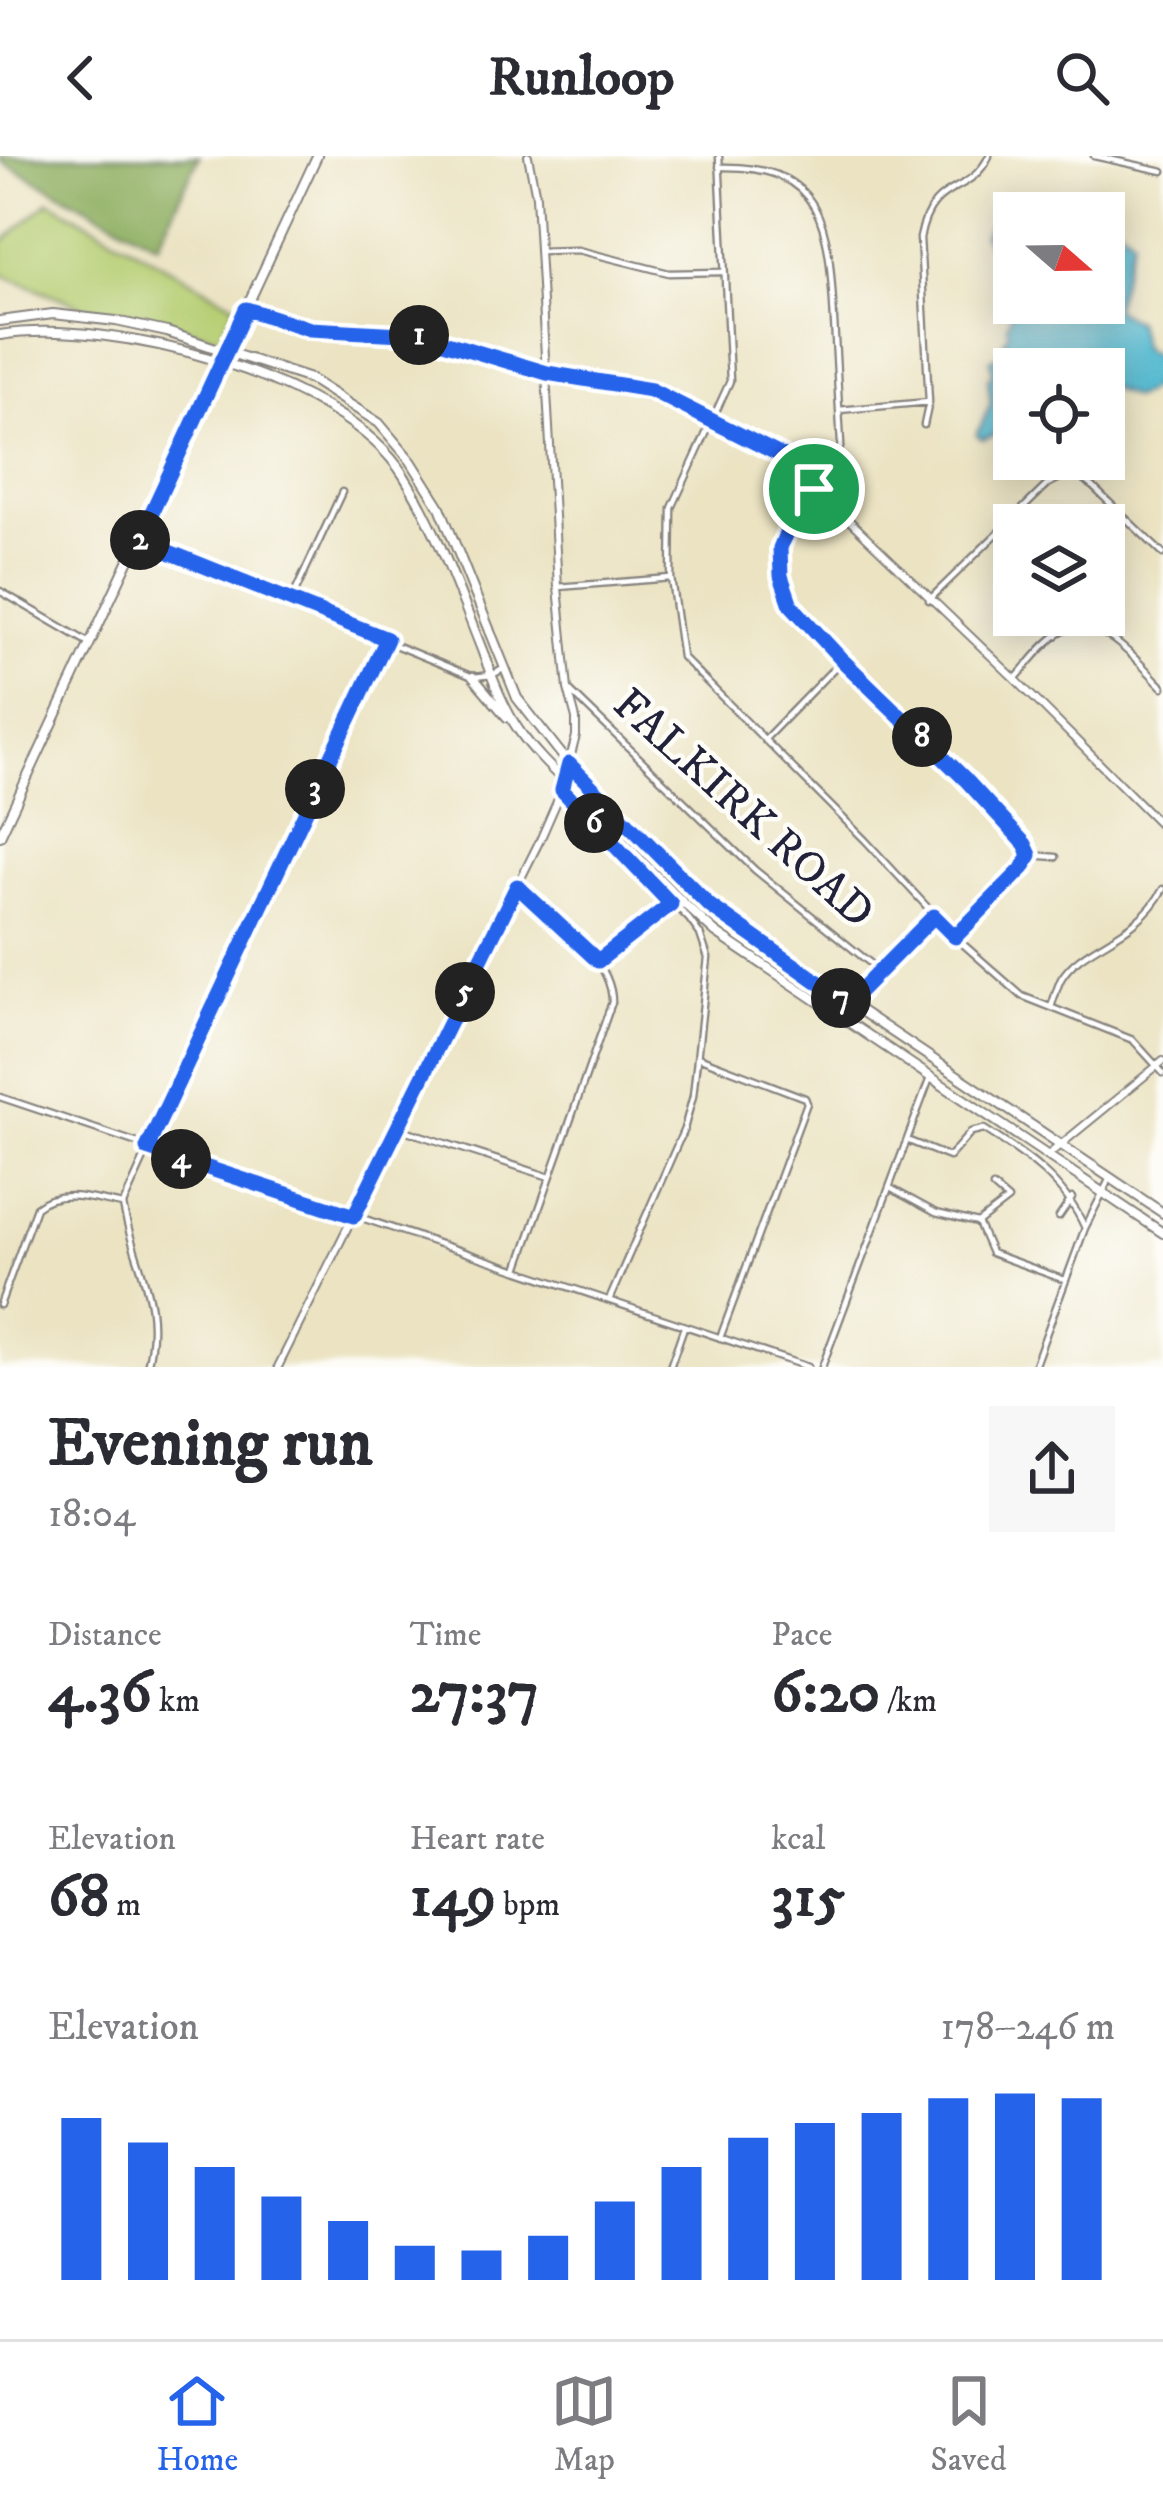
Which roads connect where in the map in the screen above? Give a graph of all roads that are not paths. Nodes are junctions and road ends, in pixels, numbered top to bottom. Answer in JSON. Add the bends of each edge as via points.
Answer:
{"nodes":[{"id":1,"x":317,"y":156,"type":"edge"},
{"id":2,"x":528,"y":156,"type":"edge"},
{"id":3,"x":718,"y":156,"type":"edge"},
{"id":4,"x":989,"y":156,"type":"edge"},
{"id":5,"x":1094,"y":156,"type":"edge"},
{"id":6,"x":718,"y":167,"type":"junction"},
{"id":7,"x":1163,"y":171,"type":"edge"},
{"id":8,"x":538,"y":251,"type":"junction"},
{"id":9,"x":724,"y":272,"type":"junction"},
{"id":10,"x":246,"y":309,"type":"junction"},
{"id":11,"x":0,"y":321,"type":"edge"},
{"id":12,"x":0,"y":335,"type":"edge"},
{"id":13,"x":228,"y":352,"type":"junction"},
{"id":14,"x":221,"y":364,"type":"junction"},
{"id":15,"x":547,"y":373,"type":"junction"},
{"id":16,"x":929,"y":402,"type":"junction"},
{"id":17,"x":839,"y":410,"type":"junction"},
{"id":18,"x":711,"y":419,"type":"junction"},
{"id":19,"x":924,"y":425,"type":"dead end"},
{"id":20,"x":1056,"y":480,"type":"edge"},
{"id":21,"x":1085,"y":480,"type":"edge"},
{"id":22,"x":814,"y":489,"type":"junction"},
{"id":23,"x":342,"y":492,"type":"dead end"},
{"id":24,"x":139,"y":540,"type":"junction"},
{"id":25,"x":1163,"y":554,"type":"edge"},
{"id":26,"x":671,"y":578,"type":"junction"},
{"id":27,"x":558,"y":586,"type":"junction"},
{"id":28,"x":0,"y":592,"type":"edge"},
{"id":29,"x":929,"y":600,"type":"junction"},
{"id":30,"x":291,"y":601,"type":"junction"},
{"id":31,"x":387,"y":639,"type":"junction"},
{"id":32,"x":91,"y":644,"type":"junction"},
{"id":33,"x":842,"y":660,"type":"junction"},
{"id":34,"x":503,"y":669,"type":"junction"},
{"id":35,"x":492,"y":675,"type":"junction"},
{"id":36,"x":473,"y":677,"type":"junction"},
{"id":37,"x":1015,"y":679,"type":"junction"},
{"id":38,"x":1163,"y":687,"type":"edge"},
{"id":39,"x":568,"y":689,"type":"junction"},
{"id":40,"x":518,"y":729,"type":"junction"},
{"id":41,"x":764,"y":740,"type":"junction"},
{"id":42,"x":569,"y":764,"type":"junction"},
{"id":43,"x":564,"y":785,"type":"junction"},
{"id":44,"x":1163,"y":827,"type":"edge"},
{"id":45,"x":0,"y":836,"type":"edge"},
{"id":46,"x":1030,"y":855,"type":"junction"},
{"id":47,"x":1056,"y":856,"type":"dead end"},
{"id":48,"x":517,"y":886,"type":"junction"},
{"id":49,"x":1163,"y":889,"type":"edge"},
{"id":50,"x":671,"y":904,"type":"junction"},
{"id":51,"x":934,"y":916,"type":"junction"},
{"id":52,"x":955,"y":937,"type":"junction"},
{"id":53,"x":598,"y":961,"type":"junction"},
{"id":54,"x":880,"y":971,"type":"junction"},
{"id":55,"x":848,"y":1003,"type":"junction"},
{"id":56,"x":1051,"y":1008,"type":"junction"},
{"id":57,"x":698,"y":1057,"type":"junction"},
{"id":58,"x":1161,"y":1067,"type":"edge"},
{"id":59,"x":930,"y":1078,"type":"junction"},
{"id":60,"x":0,"y":1097,"type":"edge"},
{"id":61,"x":398,"y":1128,"type":"junction"},
{"id":62,"x":909,"y":1141,"type":"junction"},
{"id":63,"x":1062,"y":1145,"type":"junction"},
{"id":64,"x":147,"y":1148,"type":"junction"},
{"id":65,"x":1048,"y":1156,"type":"junction"},
{"id":66,"x":550,"y":1177,"type":"junction"},
{"id":67,"x":1110,"y":1178,"type":"junction"},
{"id":68,"x":993,"y":1186,"type":"dead end"},
{"id":69,"x":890,"y":1188,"type":"junction"},
{"id":70,"x":1100,"y":1193,"type":"junction"},
{"id":71,"x":1072,"y":1198,"type":"junction"},
{"id":72,"x":123,"y":1205,"type":"junction"},
{"id":73,"x":1163,"y":1213,"type":"edge"},
{"id":74,"x":354,"y":1216,"type":"junction"},
{"id":75,"x":1059,"y":1217,"type":"dead end"},
{"id":76,"x":978,"y":1223,"type":"junction"},
{"id":77,"x":1085,"y":1228,"type":"junction"},
{"id":78,"x":1163,"y":1233,"type":"edge"},
{"id":79,"x":518,"y":1270,"type":"junction"},
{"id":80,"x":1065,"y":1280,"type":"junction"},
{"id":81,"x":609,"y":1299,"type":"junction"},
{"id":82,"x":0,"y":1305,"type":"edge"},
{"id":83,"x":684,"y":1328,"type":"junction"},
{"id":84,"x":719,"y":1338,"type":"junction"},
{"id":85,"x":147,"y":1367,"type":"edge"},
{"id":86,"x":278,"y":1367,"type":"edge"},
{"id":87,"x":670,"y":1367,"type":"edge"},
{"id":88,"x":808,"y":1367,"type":"edge"},
{"id":89,"x":822,"y":1367,"type":"edge"},
{"id":90,"x":1034,"y":1367,"type":"edge"}],
"edges":[{"from":1,"to":10,"type":"main road"},
{"from":2,"to":8,"type":"street"},
{"from":3,"to":6,"type":"street"},
{"from":4,"to":16,"type":"street","via":[[925,213]]},
{"from":5,"to":7,"type":"street"},
{"from":6,"to":9,"type":"street"},
{"from":6,"to":17,"type":"street","via":[[780,175],[820,218],[829,243]]},
{"from":8,"to":9,"type":"street","via":[[578,250],[669,273]]},
{"from":8,"to":15,"type":"street"},
{"from":9,"to":18,"type":"street","via":[[730,381]]},
{"from":10,"to":13,"type":"main road"},
{"from":10,"to":15,"type":"street","via":[[310,329],[420,335]]},
{"from":11,"to":13,"type":"main road","via":[[53,314],[116,321]]},
{"from":12,"to":14,"type":"main road","via":[[109,334]]},
{"from":13,"to":14,"type":"main road"},
{"from":13,"to":34,"type":"main road","via":[[310,379],[379,423],[440,506]]},
{"from":14,"to":24,"type":"main road"},
{"from":14,"to":35,"type":"main road","via":[[314,398],[383,448],[446,561]]},
{"from":15,"to":18,"type":"street","via":[[651,390]]},
{"from":15,"to":27,"type":"street"},
{"from":16,"to":17,"type":"street"},
{"from":16,"to":19,"type":"street"},
{"from":17,"to":22,"type":"street","via":[[834,467]]},
{"from":18,"to":22,"type":"street","via":[[782,456]]},
{"from":18,"to":26,"type":"street","via":[[672,508]]},
{"from":20,"to":29,"type":"street"},
{"from":21,"to":25,"type":"street"},
{"from":22,"to":29,"type":"street"},
{"from":22,"to":33,"type":"street","via":[[780,548],[781,576],[791,605]]},
{"from":23,"to":30,"type":"street"},
{"from":24,"to":30,"type":"street"},
{"from":24,"to":32,"type":"main road"},
{"from":26,"to":27,"type":"street"},
{"from":26,"to":41,"type":"street","via":[[682,657]]},
{"from":27,"to":39,"type":"street"},
{"from":28,"to":32,"type":"street"},
{"from":29,"to":37,"type":"street"},
{"from":30,"to":31,"type":"street"},
{"from":31,"to":36,"type":"street"},
{"from":31,"to":64,"type":"street"},
{"from":32,"to":45,"type":"main road"},
{"from":33,"to":41,"type":"street"},
{"from":33,"to":46,"type":"street"},
{"from":34,"to":35,"type":"street"},
{"from":34,"to":42,"type":"main road"},
{"from":35,"to":36,"type":"street"},
{"from":35,"to":40,"type":"main road"},
{"from":36,"to":40,"type":"main road"},
{"from":37,"to":38,"type":"street","via":[[1064,631],[1084,629],[1109,637]]},
{"from":37,"to":44,"type":"street"},
{"from":39,"to":42,"type":"street","via":[[576,718]]},
{"from":39,"to":54,"type":"street","name":"FALKIRK ROAD","via":[[755,870]]},
{"from":40,"to":43,"type":"main road"},
{"from":41,"to":51,"type":"street"},
{"from":42,"to":43,"type":"street"},
{"from":42,"to":55,"type":"main road","via":[[710,906]]},
{"from":43,"to":48,"type":"street"},
{"from":43,"to":50,"type":"street"},
{"from":43,"to":59,"type":"main road","via":[[716,933]]},
{"from":46,"to":47,"type":"street"},
{"from":46,"to":52,"type":"street"},
{"from":48,"to":53,"type":"street"},
{"from":48,"to":61,"type":"street"},
{"from":49,"to":56,"type":"street","via":[[1132,928],[1076,962]]},
{"from":50,"to":53,"type":"street"},
{"from":50,"to":57,"type":"street","via":[[700,934],[708,958]]},
{"from":51,"to":52,"type":"street"},
{"from":51,"to":54,"type":"street"},
{"from":52,"to":56,"type":"street","via":[[1022,996]]},
{"from":53,"to":66,"type":"street","via":[[612,1002]]},
{"from":54,"to":55,"type":"street"},
{"from":55,"to":63,"type":"main road"},
{"from":56,"to":58,"type":"street","via":[[1133,1040]]},
{"from":57,"to":81,"type":"street","via":[[684,1129]]},
{"from":57,"to":84,"type":"street","via":[[807,1103]]},
{"from":58,"to":63,"type":"street"},
{"from":59,"to":62,"type":"street"},
{"from":59,"to":65,"type":"main road"},
{"from":60,"to":64,"type":"street"},
{"from":61,"to":66,"type":"street"},
{"from":61,"to":74,"type":"street"},
{"from":62,"to":69,"type":"street"},
{"from":62,"to":71,"type":"street","via":[[949,1156],[984,1129]]},
{"from":63,"to":65,"type":"street"},
{"from":63,"to":67,"type":"main road"},
{"from":64,"to":72,"type":"street"},
{"from":64,"to":74,"type":"street"},
{"from":65,"to":70,"type":"main road"},
{"from":66,"to":79,"type":"street"},
{"from":67,"to":70,"type":"street"},
{"from":67,"to":73,"type":"main road"},
{"from":68,"to":76,"type":"street","via":[[1008,1200]]},
{"from":69,"to":76,"type":"street","via":[[936,1213]]},
{"from":69,"to":89,"type":"street"},
{"from":70,"to":77,"type":"street"},
{"from":70,"to":78,"type":"main road"},
{"from":71,"to":75,"type":"street"},
{"from":71,"to":77,"type":"street"},
{"from":72,"to":82,"type":"street","via":[[49,1196],[36,1207]]},
{"from":72,"to":85,"type":"street","via":[[151,1298]]},
{"from":74,"to":79,"type":"street"},
{"from":74,"to":86,"type":"street"},
{"from":76,"to":80,"type":"street","via":[[991,1253]]},
{"from":77,"to":80,"type":"street"},
{"from":79,"to":81,"type":"street"},
{"from":80,"to":90,"type":"street"},
{"from":81,"to":83,"type":"street"},
{"from":83,"to":84,"type":"street"},
{"from":83,"to":87,"type":"street"},
{"from":84,"to":88,"type":"street"}]}
